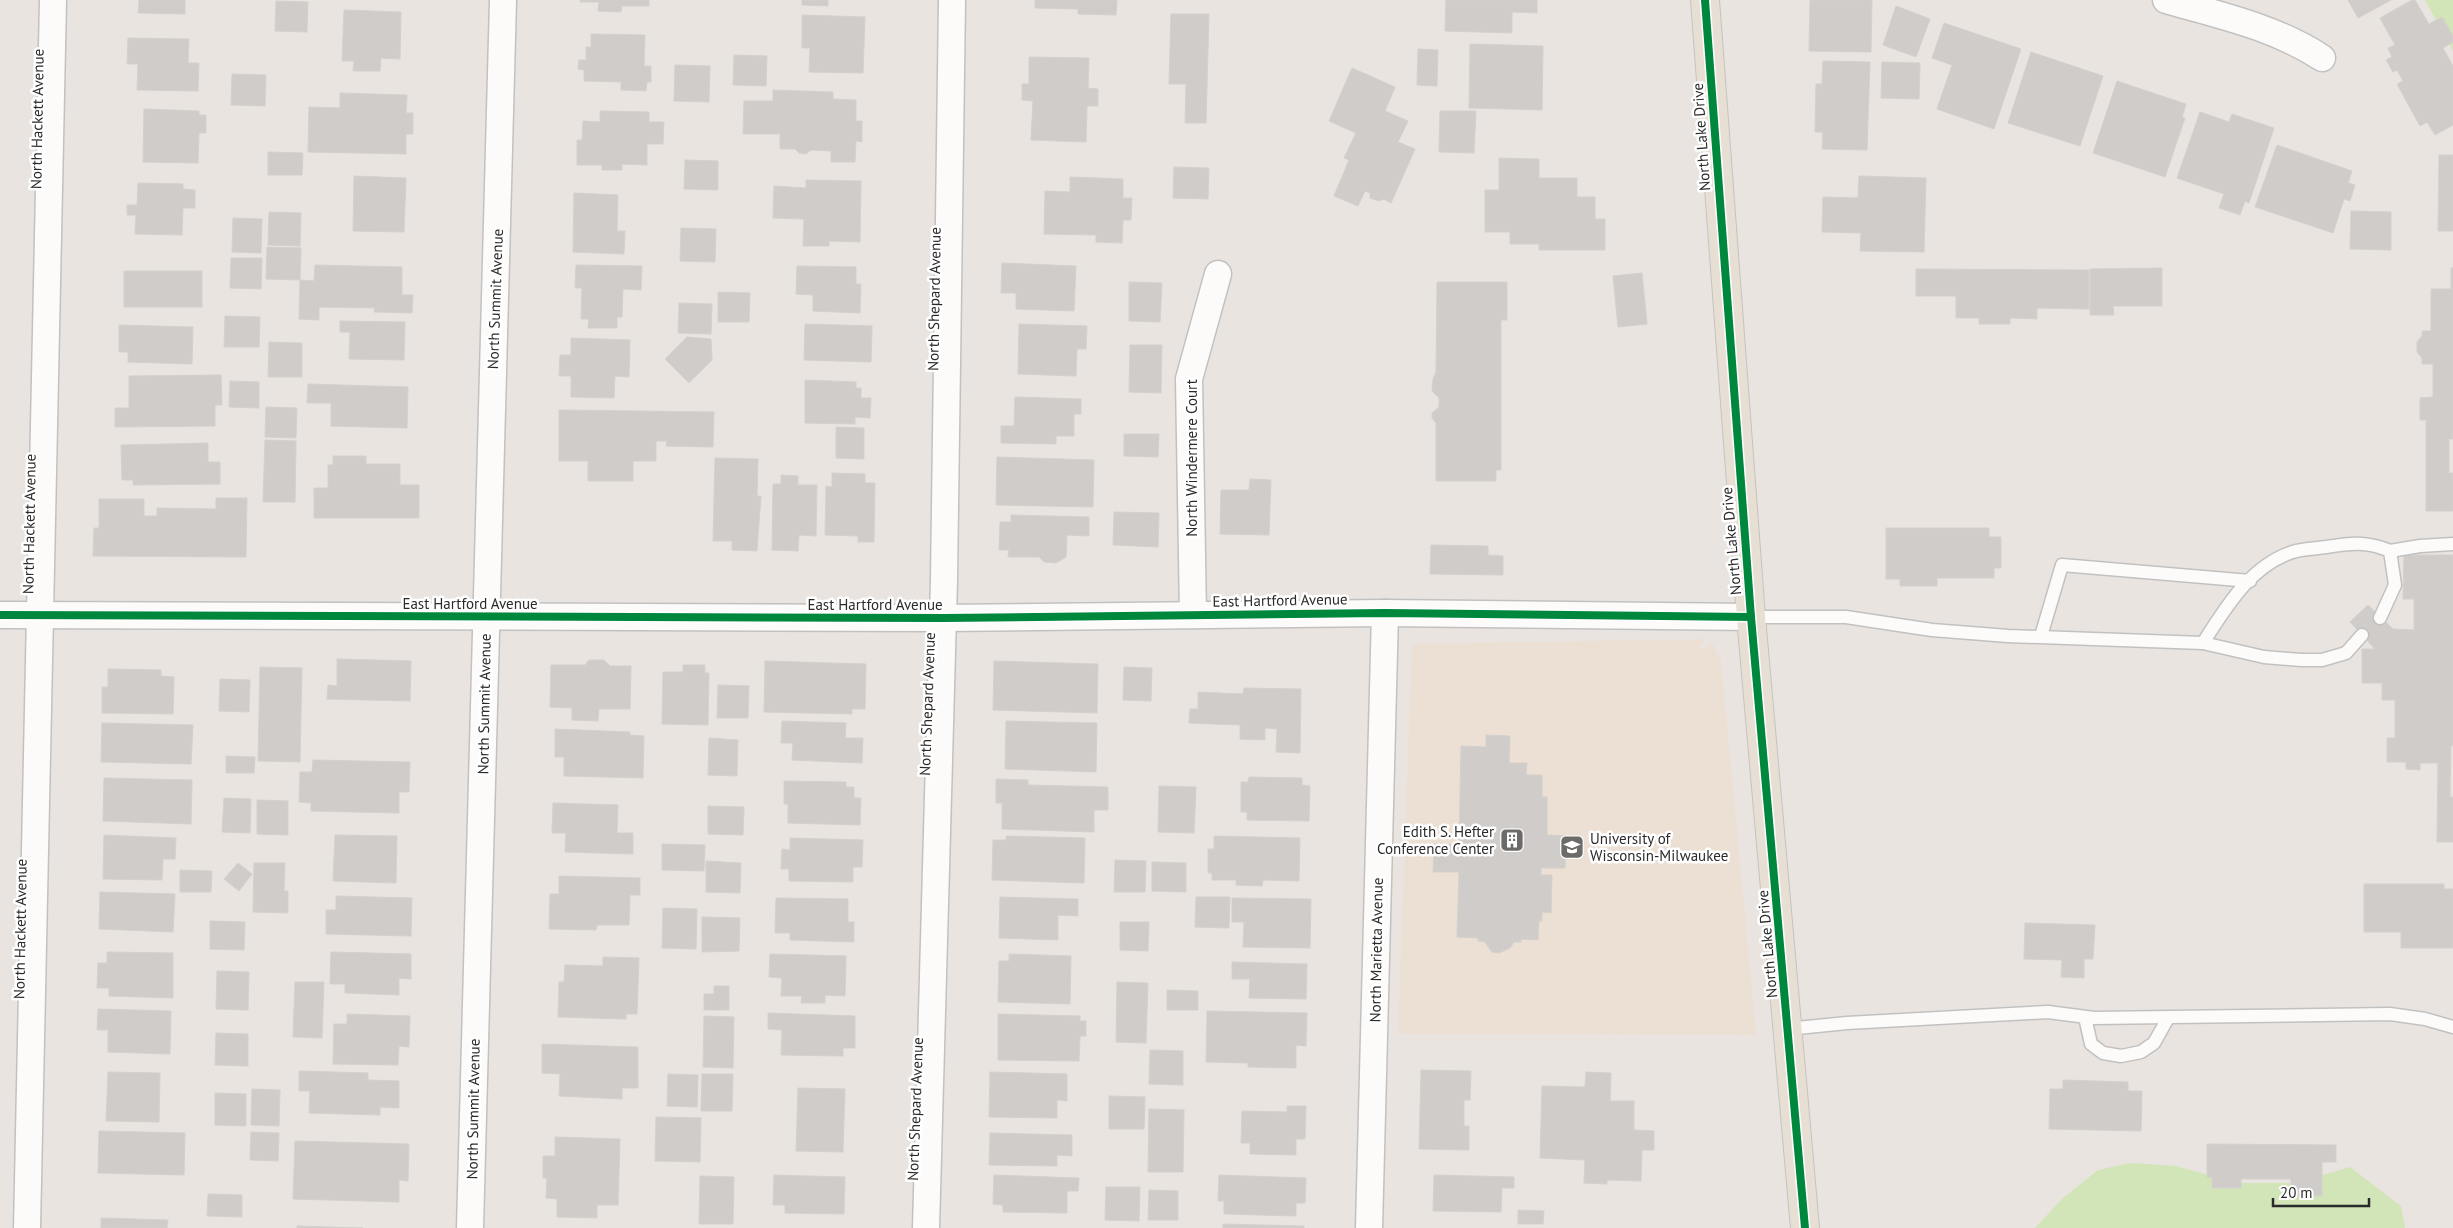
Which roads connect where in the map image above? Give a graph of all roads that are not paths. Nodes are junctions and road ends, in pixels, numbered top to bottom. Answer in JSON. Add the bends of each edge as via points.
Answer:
{"nodes":[{"id":1,"x":53,"y":0,"type":"edge"},
{"id":2,"x":503,"y":0,"type":"edge"},
{"id":3,"x":952,"y":0,"type":"edge"},
{"id":4,"x":1705,"y":0,"type":"edge"},
{"id":5,"x":2166,"y":0,"type":"edge"},
{"id":6,"x":2230,"y":9,"type":"edge"},
{"id":7,"x":2322,"y":58,"type":"dead end"},
{"id":8,"x":1218,"y":274,"type":"dead end"},
{"id":9,"x":2453,"y":544,"type":"edge"},
{"id":10,"x":2390,"y":551,"type":"junction"},
{"id":11,"x":2250,"y":581,"type":"junction"},
{"id":12,"x":1385,"y":613,"type":"junction"},
{"id":13,"x":0,"y":616,"type":"edge"},
{"id":14,"x":41,"y":616,"type":"junction"},
{"id":15,"x":486,"y":616,"type":"junction"},
{"id":16,"x":1193,"y":616,"type":"junction"},
{"id":17,"x":1751,"y":616,"type":"junction"},
{"id":18,"x":943,"y":618,"type":"junction"},
{"id":19,"x":2380,"y":618,"type":"dead end"},
{"id":20,"x":2362,"y":635,"type":"dead end"},
{"id":21,"x":2041,"y":636,"type":"junction"},
{"id":22,"x":2203,"y":643,"type":"junction"},
{"id":23,"x":2085,"y":1017,"type":"junction"},
{"id":24,"x":2168,"y":1018,"type":"junction"},
{"id":25,"x":2453,"y":1019,"type":"edge"},
{"id":26,"x":2439,"y":1024,"type":"junction"},
{"id":27,"x":2453,"y":1027,"type":"edge"},
{"id":28,"x":1787,"y":1029,"type":"junction"},
{"id":29,"x":27,"y":1228,"type":"edge"},
{"id":30,"x":470,"y":1228,"type":"edge"},
{"id":31,"x":926,"y":1228,"type":"edge"},
{"id":32,"x":1369,"y":1228,"type":"edge"},
{"id":33,"x":1805,"y":1228,"type":"edge"}],
"edges":[{"from":1,"to":14,"type":"street","name":"North Hackett Avenue"},
{"from":2,"to":15,"type":"street","name":"North Summit Avenue"},
{"from":3,"to":18,"type":"street","name":"North Shepard Avenue"},
{"from":4,"to":17,"type":"main road","name":"North Lake Drive"},
{"from":5,"to":6,"type":"street"},
{"from":6,"to":7,"type":"street"},
{"from":8,"to":16,"type":"street","name":"North Windermere Court","via":[[1189,379]]},
{"from":9,"to":10,"type":"lane"},
{"from":10,"to":11,"type":"lane","via":[[2373,544],[2344,544],[2295,551],[2264,566]]},
{"from":10,"to":19,"type":"lane","via":[[2395,585]]},
{"from":11,"to":21,"type":"lane","via":[[2062,565]]},
{"from":11,"to":22,"type":"lane","via":[[2230,602]]},
{"from":12,"to":16,"type":"street","name":"East Hartford Avenue"},
{"from":12,"to":17,"type":"street","name":"East Hartford Avenue"},
{"from":12,"to":32,"type":"street","name":"North Marietta Avenue"},
{"from":13,"to":14,"type":"street","name":"East Hartford Avenue"},
{"from":14,"to":15,"type":"street","name":"East Hartford Avenue"},
{"from":14,"to":29,"type":"street","name":"North Hackett Avenue"},
{"from":15,"to":18,"type":"street","name":"East Hartford Avenue"},
{"from":15,"to":30,"type":"street","name":"North Summit Avenue"},
{"from":16,"to":18,"type":"street","name":"East Hartford Avenue"},
{"from":17,"to":21,"type":"lane","via":[[1846,617],[1932,630]]},
{"from":17,"to":28,"type":"main road","name":"North Lake Drive"},
{"from":18,"to":31,"type":"street","name":"North Shepard Avenue"},
{"from":20,"to":22,"type":"lane","via":[[2346,653],[2322,660],[2264,657]]},
{"from":21,"to":22,"type":"lane"},
{"from":23,"to":24,"type":"lane"},
{"from":23,"to":24,"type":"lane","via":[[2091,1044],[2102,1053],[2120,1056],[2141,1052],[2154,1043]]},
{"from":23,"to":28,"type":"lane","via":[[2048,1012]]},
{"from":24,"to":26,"type":"lane","via":[[2390,1014]]},
{"from":25,"to":26,"type":"lane"},
{"from":26,"to":27,"type":"lane"},
{"from":28,"to":33,"type":"main road","name":"North Lake Drive"}]}
